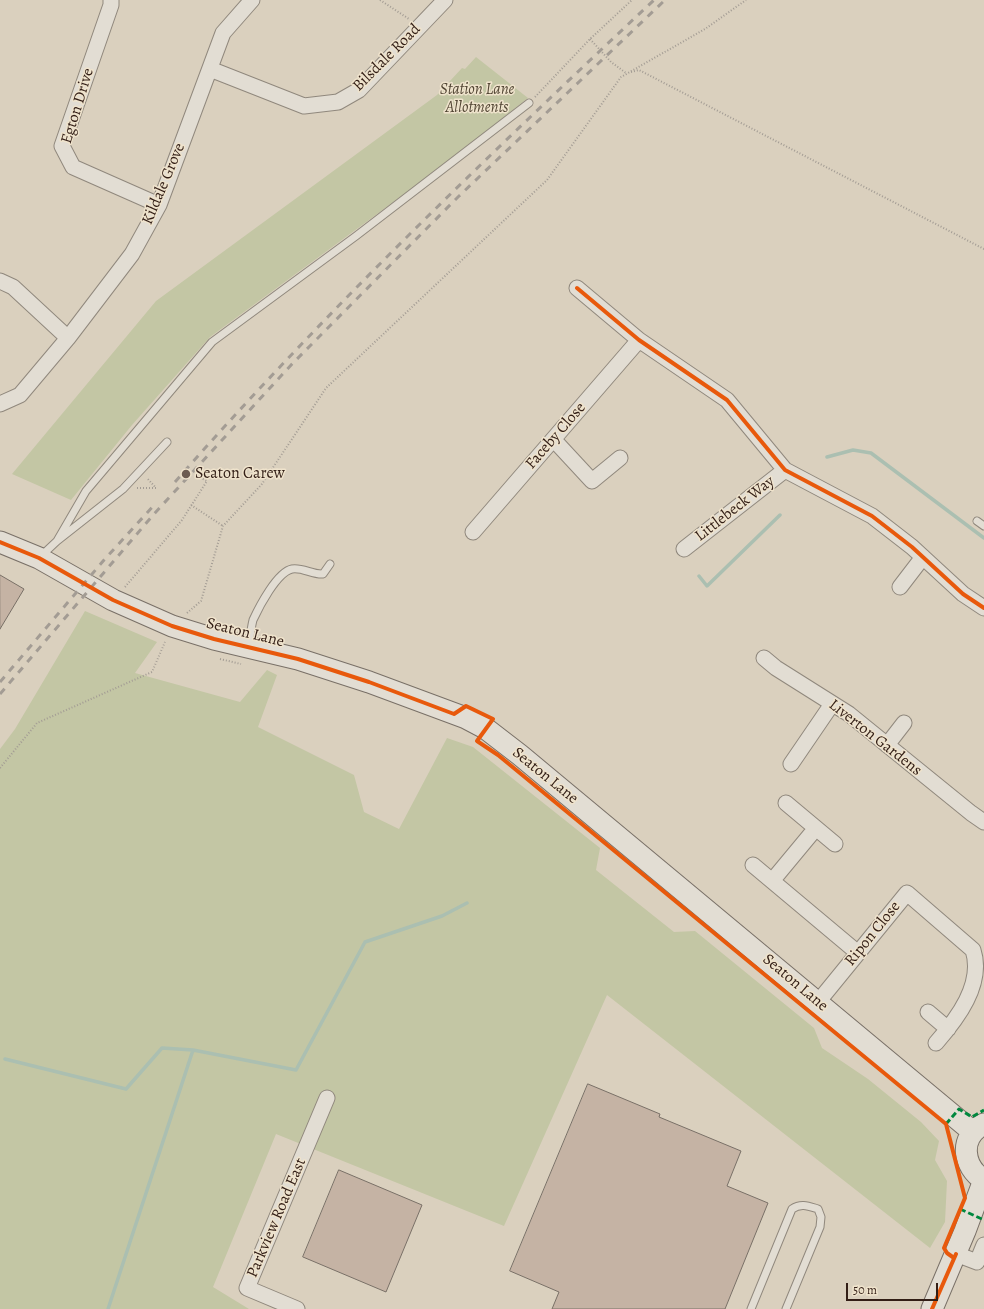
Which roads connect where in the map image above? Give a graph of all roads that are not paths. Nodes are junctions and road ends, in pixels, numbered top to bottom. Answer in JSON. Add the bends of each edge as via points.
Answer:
{"nodes":[{"id":1,"x":111,"y":0,"type":"edge"},
{"id":2,"x":252,"y":0,"type":"edge"},
{"id":3,"x":445,"y":0,"type":"edge"},
{"id":4,"x":210,"y":69,"type":"junction"},
{"id":5,"x":529,"y":103,"type":"road end"},
{"id":6,"x":159,"y":205,"type":"junction"},
{"id":7,"x":0,"y":281,"type":"edge"},
{"id":8,"x":577,"y":288,"type":"dead end"},
{"id":9,"x":68,"y":338,"type":"junction"},
{"id":10,"x":639,"y":340,"type":"junction"},
{"id":11,"x":0,"y":404,"type":"edge"},
{"id":12,"x":554,"y":440,"type":"junction"},
{"id":13,"x":167,"y":442,"type":"dead end"},
{"id":14,"x":620,"y":458,"type":"dead end"},
{"id":15,"x":786,"y":470,"type":"junction"},
{"id":16,"x":977,"y":521,"type":"dead end"},
{"id":17,"x":984,"y":526,"type":"edge"},
{"id":18,"x":473,"y":532,"type":"dead end"},
{"id":19,"x":57,"y":541,"type":"junction"},
{"id":20,"x":0,"y":542,"type":"edge"},
{"id":21,"x":684,"y":549,"type":"dead end"},
{"id":22,"x":923,"y":557,"type":"junction"},
{"id":23,"x":39,"y":558,"type":"junction"},
{"id":24,"x":330,"y":564,"type":"dead end"},
{"id":25,"x":900,"y":587,"type":"dead end"},
{"id":26,"x":984,"y":608,"type":"edge"},
{"id":27,"x":248,"y":647,"type":"junction"},
{"id":28,"x":764,"y":658,"type":"dead end"},
{"id":29,"x":832,"y":704,"type":"junction"},
{"id":30,"x":904,"y":723,"type":"dead end"},
{"id":31,"x":887,"y":745,"type":"junction"},
{"id":32,"x":791,"y":764,"type":"dead end"},
{"id":33,"x":786,"y":803,"type":"dead end"},
{"id":34,"x":984,"y":822,"type":"edge"},
{"id":35,"x":816,"y":828,"type":"junction"},
{"id":36,"x":835,"y":844,"type":"dead end"},
{"id":37,"x":753,"y":865,"type":"dead end"},
{"id":38,"x":772,"y":881,"type":"junction"},
{"id":39,"x":858,"y":953,"type":"junction"},
{"id":40,"x":818,"y":1002,"type":"junction"},
{"id":41,"x":928,"y":1012,"type":"dead end"},
{"id":42,"x":948,"y":1029,"type":"junction"},
{"id":43,"x":936,"y":1044,"type":"dead end"},
{"id":44,"x":327,"y":1098,"type":"dead end"},
{"id":45,"x":979,"y":1128,"type":"edge"},
{"id":46,"x":984,"y":1180,"type":"edge"},
{"id":47,"x":984,"y":1245,"type":"edge"},
{"id":48,"x":956,"y":1254,"type":"junction"},
{"id":49,"x":297,"y":1309,"type":"edge"},
{"id":50,"x":751,"y":1309,"type":"edge"},
{"id":51,"x":786,"y":1309,"type":"edge"},
{"id":52,"x":932,"y":1309,"type":"edge"}],
"edges":[{"from":1,"to":6,"type":"street","name":"Egton Drive","via":[[62,146],[72,168]]},
{"from":2,"to":4,"type":"street","name":"Kildale Grove","via":[[223,33]]},
{"from":3,"to":4,"type":"street","name":"Bilsdale Road","via":[[359,90],[338,102],[304,106]]},
{"from":4,"to":6,"type":"street","name":"Kildale Grove"},
{"from":5,"to":19,"type":"lane","via":[[356,236],[212,342],[86,491]]},
{"from":6,"to":9,"type":"street","name":"Kildale Grove","via":[[132,254]]},
{"from":7,"to":9,"type":"street","via":[[13,287]]},
{"from":8,"to":10,"type":"street"},
{"from":9,"to":11,"type":"street","name":"Kildale Grove","via":[[20,395]]},
{"from":10,"to":12,"type":"street","name":"Faceby Close"},
{"from":10,"to":15,"type":"street","via":[[727,400]]},
{"from":12,"to":14,"type":"street","via":[[592,481]]},
{"from":12,"to":18,"type":"street","name":"Faceby Close"},
{"from":13,"to":19,"type":"lane","via":[[123,489]]},
{"from":15,"to":21,"type":"street","name":"Littlebeck Way"},
{"from":15,"to":22,"type":"street","via":[[872,516]]},
{"from":16,"to":17,"type":"lane"},
{"from":19,"to":23,"type":"lane"},
{"from":20,"to":23,"type":"main road","name":"Seaton Lane"},
{"from":22,"to":25,"type":"street"},
{"from":22,"to":26,"type":"street","via":[[963,594]]},
{"from":23,"to":27,"type":"main road","name":"Seaton Lane","via":[[113,600],[172,626]]},
{"from":24,"to":27,"type":"lane","via":[[323,574],[293,569],[284,574],[262,602],[253,621]]},
{"from":27,"to":40,"type":"main road","name":"Seaton Lane","via":[[298,659],[369,682],[466,718],[485,728],[520,754]]},
{"from":28,"to":29,"type":"street","name":"Liverton Gardens"},
{"from":29,"to":31,"type":"street","name":"Liverton Gardens","via":[[849,714]]},
{"from":29,"to":32,"type":"street"},
{"from":30,"to":31,"type":"street"},
{"from":31,"to":34,"type":"street","name":"Liverton Gardens"},
{"from":33,"to":35,"type":"street"},
{"from":35,"to":36,"type":"street"},
{"from":35,"to":38,"type":"street"},
{"from":37,"to":38,"type":"street"},
{"from":38,"to":39,"type":"street"},
{"from":39,"to":40,"type":"street","name":"Ripon Close"},
{"from":39,"to":42,"type":"street","name":"Ripon Close","via":[[907,893],[973,950],[978,958],[980,969],[969,1004]]},
{"from":40,"to":45,"type":"main road","name":"Seaton Lane"},
{"from":41,"to":42,"type":"street"},
{"from":42,"to":43,"type":"street","name":"Ripon Close"},
{"from":44,"to":49,"type":"street","name":"Parkview Road East","via":[[247,1288]]},
{"from":45,"to":46,"type":"main road","via":[[968,1140],[966,1149],[967,1159],[973,1171]]},
{"from":46,"to":48,"type":"main road"},
{"from":47,"to":48,"type":"street","via":[[977,1262]]},
{"from":48,"to":52,"type":"main road"},
{"from":50,"to":51,"type":"lane","via":[[792,1209],[798,1205],[806,1205],[818,1209],[821,1217],[820,1227]]}]}
